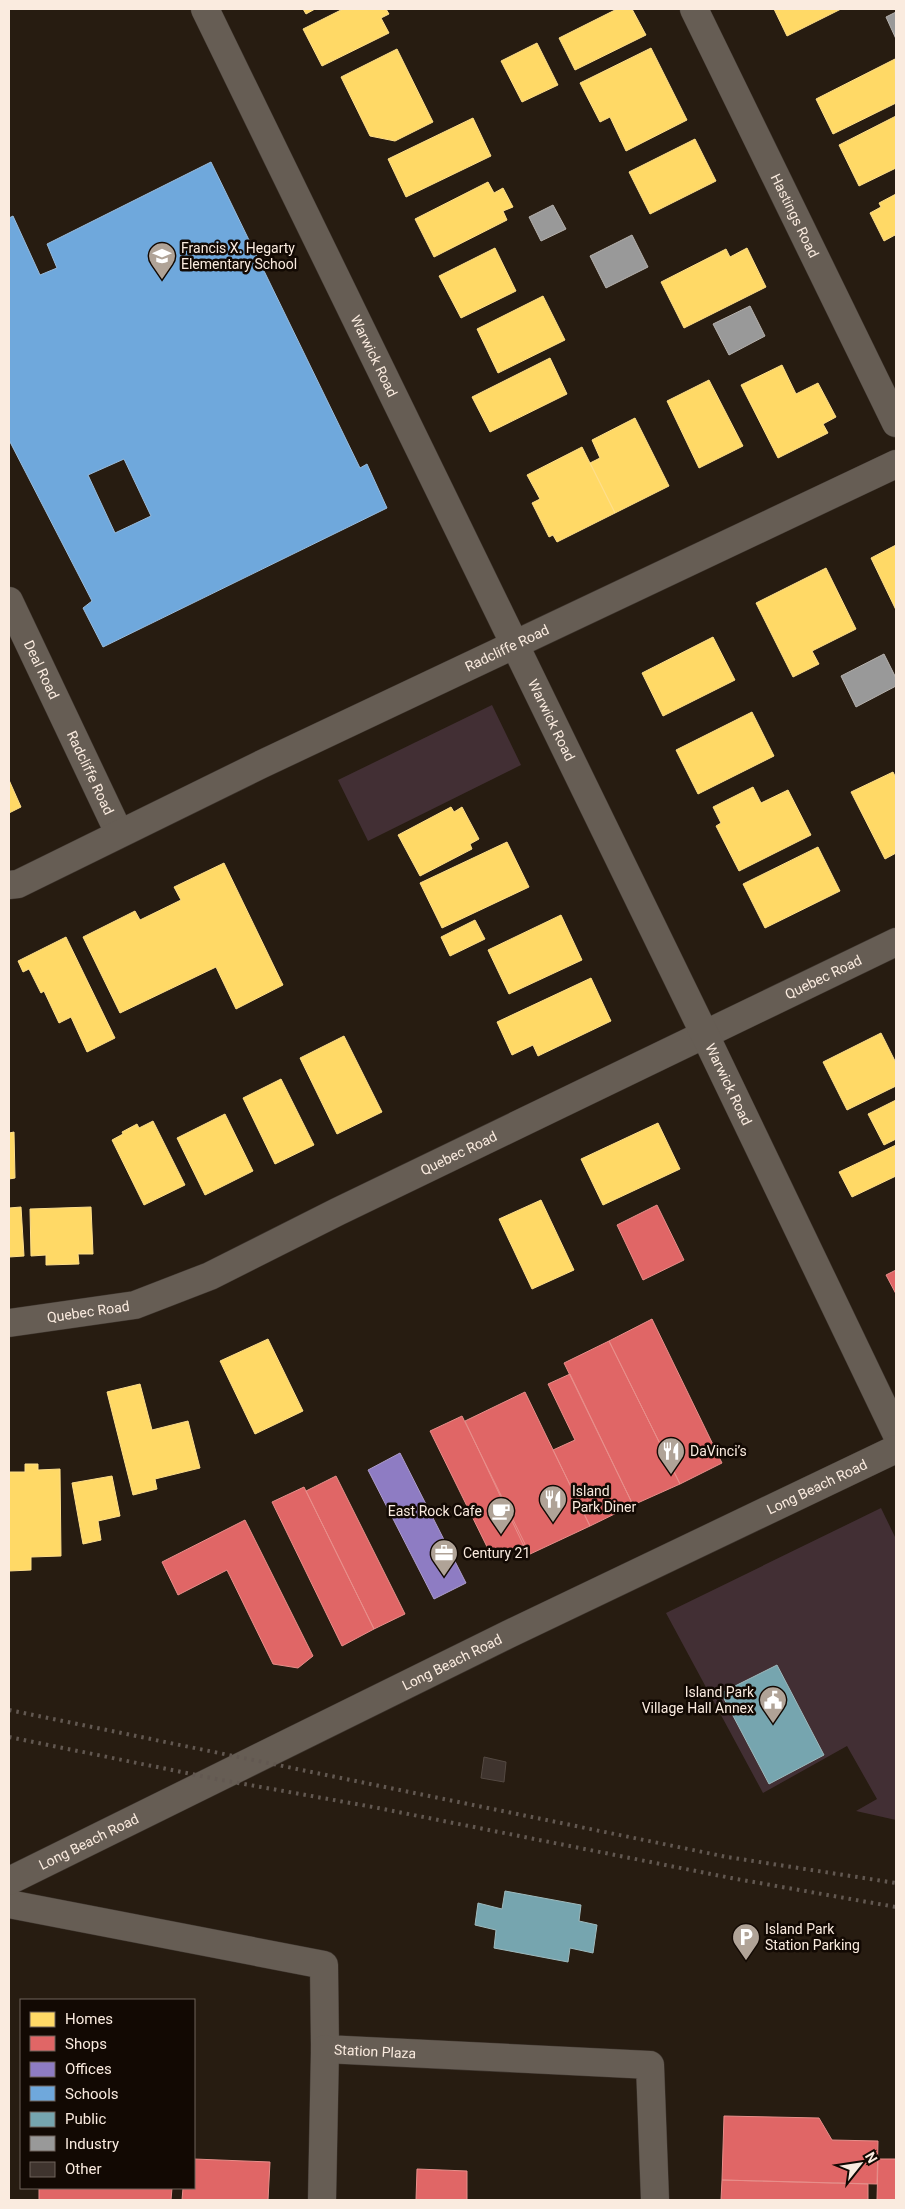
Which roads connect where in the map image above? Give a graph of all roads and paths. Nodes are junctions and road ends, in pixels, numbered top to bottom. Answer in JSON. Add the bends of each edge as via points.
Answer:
{"nodes":[{"id":1,"x":205,"y":9,"type":"edge"},
{"id":2,"x":694,"y":9,"type":"edge"},
{"id":3,"x":896,"y":423,"type":"edge"},
{"id":4,"x":896,"y":464,"type":"edge"},
{"id":5,"x":9,"y":601,"type":"edge"},
{"id":6,"x":515,"y":645,"type":"junction"},
{"id":7,"x":62,"y":713,"type":"joint"},
{"id":8,"x":120,"y":833,"type":"junction"},
{"id":9,"x":9,"y":884,"type":"edge"},
{"id":10,"x":896,"y":942,"type":"edge"},
{"id":11,"x":705,"y":1035,"type":"junction"},
{"id":12,"x":9,"y":1322,"type":"edge"},
{"id":13,"x":896,"y":1433,"type":"edge"},
{"id":14,"x":896,"y":1449,"type":"edge"},
{"id":15,"x":9,"y":1881,"type":"edge"},
{"id":16,"x":9,"y":1904,"type":"edge"},
{"id":17,"x":325,"y":2049,"type":"junction"},
{"id":18,"x":322,"y":2200,"type":"edge"},
{"id":19,"x":655,"y":2200,"type":"edge"}],
"edges":[{"from":1,"to":6,"type":"street","name":"Warwick Road"},
{"from":2,"to":3,"type":"street","name":"Hastings Road"},
{"from":4,"to":6,"type":"street","name":"Radcliffe Road"},
{"from":5,"to":7,"type":"street","name":"Deal Road"},
{"from":6,"to":8,"type":"street","name":"Radcliffe Road"},
{"from":6,"to":11,"type":"street","name":"Warwick Road"},
{"from":7,"to":8,"type":"street","name":"Radcliffe Road"},
{"from":8,"to":9,"type":"street","name":"Radcliffe Road","via":[[18,884]]},
{"from":10,"to":11,"type":"street","name":"Quebec Road"},
{"from":11,"to":12,"type":"street","name":"Quebec Road","via":[[202,1279],[135,1305]]},
{"from":11,"to":13,"type":"street","name":"Warwick Road"},
{"from":14,"to":15,"type":"street","name":"Long Beach Road","via":[[509,1634]]},
{"from":16,"to":17,"type":"street","name":"Station Plaza","via":[[324,1965]]},
{"from":17,"to":18,"type":"street"},
{"from":17,"to":19,"type":"street","name":"Station Plaza","via":[[650,2065]]}]}
